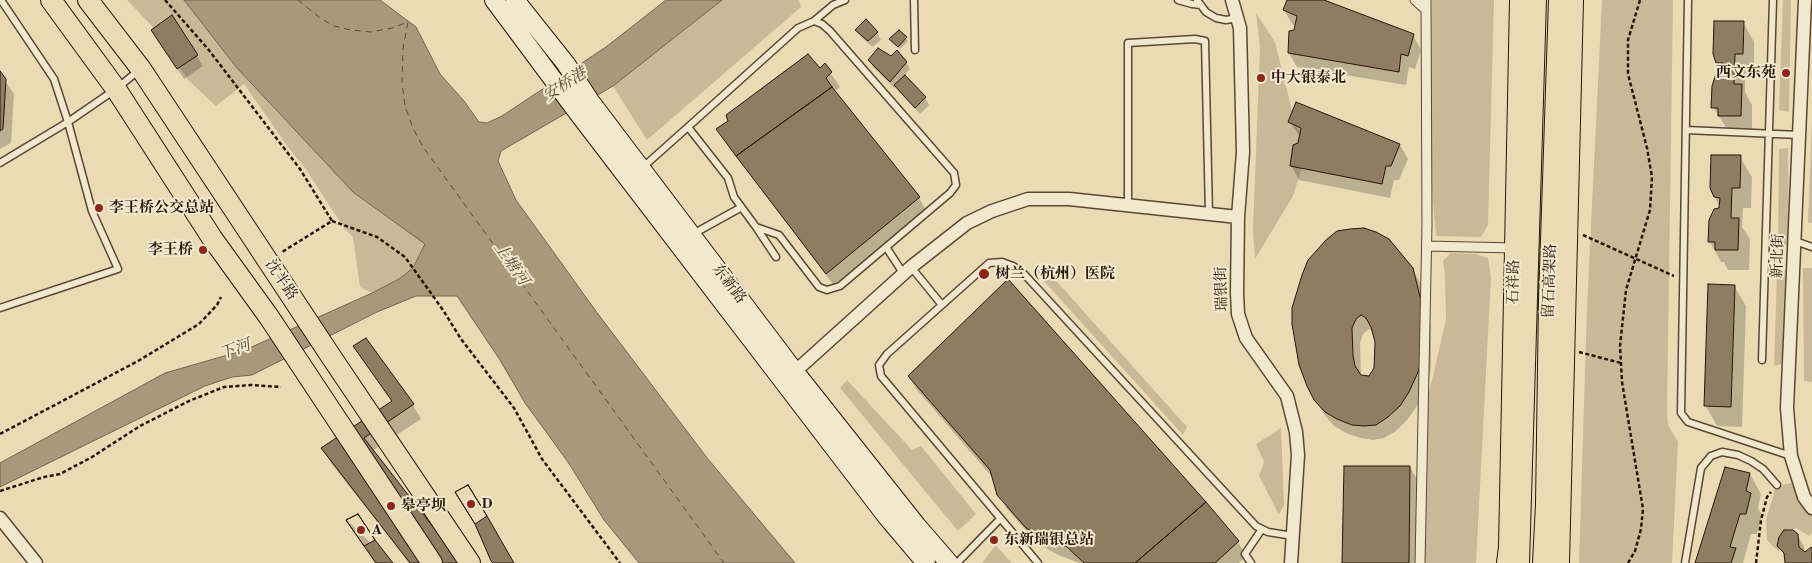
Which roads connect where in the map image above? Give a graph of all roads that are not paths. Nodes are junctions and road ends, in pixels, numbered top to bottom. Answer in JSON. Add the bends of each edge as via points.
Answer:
{"nodes":[{"id":1,"x":1,"y":0,"type":"edge"},
{"id":2,"x":50,"y":0,"type":"edge"},
{"id":3,"x":88,"y":0,"type":"edge"},
{"id":4,"x":494,"y":0,"type":"edge"},
{"id":5,"x":515,"y":0,"type":"edge"},
{"id":6,"x":845,"y":0,"type":"edge"},
{"id":7,"x":914,"y":0,"type":"edge"},
{"id":8,"x":1178,"y":0,"type":"edge"},
{"id":9,"x":1232,"y":0,"type":"edge"},
{"id":10,"x":1415,"y":0,"type":"edge"},
{"id":11,"x":1426,"y":0,"type":"edge"},
{"id":12,"x":1520,"y":0,"type":"edge"},
{"id":13,"x":1536,"y":0,"type":"edge"},
{"id":14,"x":1558,"y":0,"type":"edge"},
{"id":15,"x":1573,"y":0,"type":"edge"},
{"id":16,"x":1688,"y":0,"type":"edge"},
{"id":17,"x":1773,"y":0,"type":"edge"},
{"id":18,"x":1805,"y":0,"type":"edge"},
{"id":19,"x":1199,"y":2,"type":"edge"},
{"id":20,"x":1426,"y":10,"type":"junction"},
{"id":21,"x":1238,"y":18,"type":"junction"},
{"id":22,"x":814,"y":21,"type":"junction"},
{"id":23,"x":915,"y":50,"type":"dead end"},
{"id":24,"x":141,"y":69,"type":"junction"},
{"id":25,"x":116,"y":89,"type":"junction"},
{"id":26,"x":584,"y":107,"type":"junction"},
{"id":27,"x":68,"y":122,"type":"junction"},
{"id":28,"x":688,"y":126,"type":"junction"},
{"id":29,"x":1686,"y":130,"type":"junction"},
{"id":30,"x":1769,"y":134,"type":"junction"},
{"id":31,"x":1799,"y":135,"type":"junction"},
{"id":32,"x":0,"y":163,"type":"edge"},
{"id":33,"x":642,"y":169,"type":"junction"},
{"id":34,"x":1128,"y":205,"type":"junction"},
{"id":35,"x":740,"y":208,"type":"junction"},
{"id":36,"x":1209,"y":214,"type":"junction"},
{"id":37,"x":1238,"y":217,"type":"junction"},
{"id":38,"x":756,"y":227,"type":"junction"},
{"id":39,"x":692,"y":235,"type":"junction"},
{"id":40,"x":1795,"y":241,"type":"junction"},
{"id":41,"x":1427,"y":246,"type":"junction"},
{"id":42,"x":886,"y":247,"type":"junction"},
{"id":43,"x":1812,"y":247,"type":"edge"},
{"id":44,"x":1515,"y":248,"type":"junction"},
{"id":45,"x":776,"y":257,"type":"dead end"},
{"id":46,"x":907,"y":270,"type":"junction"},
{"id":47,"x":942,"y":305,"type":"junction"},
{"id":48,"x":0,"y":308,"type":"edge"},
{"id":49,"x":1762,"y":360,"type":"dead end"},
{"id":50,"x":789,"y":377,"type":"junction"},
{"id":51,"x":1791,"y":456,"type":"junction"},
{"id":52,"x":1777,"y":485,"type":"road end"},
{"id":53,"x":1812,"y":508,"type":"edge"},
{"id":54,"x":0,"y":518,"type":"edge"},
{"id":55,"x":1000,"y":519,"type":"junction"},
{"id":56,"x":1262,"y":529,"type":"junction"},
{"id":57,"x":1293,"y":536,"type":"junction"},
{"id":58,"x":36,"y":563,"type":"edge"},
{"id":59,"x":432,"y":563,"type":"edge"},
{"id":60,"x":470,"y":563,"type":"edge"},
{"id":61,"x":926,"y":563,"type":"edge"},
{"id":62,"x":949,"y":563,"type":"edge"},
{"id":63,"x":957,"y":563,"type":"edge"},
{"id":64,"x":1038,"y":563,"type":"edge"},
{"id":65,"x":1251,"y":563,"type":"edge"},
{"id":66,"x":1291,"y":563,"type":"edge"},
{"id":67,"x":1420,"y":563,"type":"edge"},
{"id":68,"x":1507,"y":563,"type":"edge"},
{"id":69,"x":1519,"y":563,"type":"edge"},
{"id":70,"x":1543,"y":563,"type":"edge"},
{"id":71,"x":1559,"y":563,"type":"edge"},
{"id":72,"x":1685,"y":563,"type":"edge"}],
"edges":[{"from":1,"to":27,"type":"lane","via":[[54,79]]},
{"from":2,"to":25,"type":"main road","name":"沈半路"},
{"from":3,"to":24,"type":"main road","name":"沈半路"},
{"from":4,"to":26,"type":"main road","name":"东新路","via":[[549,72]]},
{"from":5,"to":26,"type":"main road","name":"东新路","via":[[566,64]]},
{"from":6,"to":22,"type":"lane","via":[[833,5]]},
{"from":7,"to":23,"type":"lane"},
{"from":8,"to":19,"type":"lane","via":[[1192,4]]},
{"from":9,"to":21,"type":"street","name":"瑞银街"},
{"from":10,"to":20,"type":"street"},
{"from":11,"to":20,"type":"street"},
{"from":12,"to":44,"type":"main road","name":"石祥路"},
{"from":13,"to":69,"type":"main road","name":"留石高架路"},
{"from":14,"to":70,"type":"main road","name":"留石高架路"},
{"from":15,"to":71,"type":"main road"},
{"from":16,"to":29,"type":"lane"},
{"from":17,"to":30,"type":"lane"},
{"from":18,"to":31,"type":"street","name":"新北街"},
{"from":19,"to":21,"type":"lane","via":[[1216,18]]},
{"from":20,"to":41,"type":"street"},
{"from":21,"to":37,"type":"street","name":"瑞银街","via":[[1243,152]]},
{"from":22,"to":28,"type":"lane","via":[[798,28]]},
{"from":22,"to":42,"type":"lane","via":[[830,31],[954,173],[956,185],[950,193]]},
{"from":24,"to":25,"type":"lane"},
{"from":24,"to":60,"type":"main road","name":"沈半路"},
{"from":25,"to":27,"type":"lane"},
{"from":25,"to":59,"type":"main road","name":"沈半路","via":[[212,238],[269,317]]},
{"from":26,"to":33,"type":"main road","name":"东新路"},
{"from":26,"to":50,"type":"main road","name":"东新路"},
{"from":27,"to":32,"type":"lane"},
{"from":27,"to":48,"type":"lane","via":[[92,212],[118,269]]},
{"from":28,"to":33,"type":"lane"},
{"from":28,"to":35,"type":"lane","via":[[728,178]]},
{"from":29,"to":30,"type":"lane"},
{"from":29,"to":51,"type":"lane","via":[[1681,413],[1688,422]]},
{"from":30,"to":31,"type":"lane"},
{"from":30,"to":49,"type":"lane"},
{"from":31,"to":40,"type":"street","name":"新北街"},
{"from":33,"to":39,"type":"main road","name":"东新路"},
{"from":34,"to":36,"type":"street"},
{"from":34,"to":36,"type":"lane","via":[[1128,43],[1194,39],[1205,42]]},
{"from":34,"to":46,"type":"street","via":[[1028,199],[992,210],[966,223]]},
{"from":35,"to":38,"type":"lane"},
{"from":35,"to":39,"type":"lane"},
{"from":36,"to":37,"type":"street"},
{"from":37,"to":57,"type":"street","name":"瑞银街","via":[[1238,314],[1246,338],[1287,396],[1296,432],[1298,455]]},
{"from":38,"to":42,"type":"lane","via":[[779,235],[819,287],[827,290],[840,286]]},
{"from":38,"to":45,"type":"lane"},
{"from":39,"to":50,"type":"main road","name":"东新路"},
{"from":40,"to":43,"type":"lane"},
{"from":40,"to":51,"type":"street","name":"新北街","via":[[1788,408]]},
{"from":41,"to":44,"type":"street"},
{"from":41,"to":67,"type":"street"},
{"from":42,"to":46,"type":"lane"},
{"from":44,"to":68,"type":"main road","name":"石祥路"},
{"from":46,"to":47,"type":"lane"},
{"from":46,"to":50,"type":"street"},
{"from":47,"to":55,"type":"lane","via":[[887,354],[879,364],[880,376]]},
{"from":47,"to":56,"type":"lane","via":[[989,263],[1002,262],[1013,266],[1024,274],[1231,501]]},
{"from":50,"to":61,"type":"main road","name":"东新路","via":[[887,517]]},
{"from":50,"to":62,"type":"main road","name":"东新路"},
{"from":51,"to":53,"type":"street","name":"新北街","via":[[1804,497]]},
{"from":52,"to":72,"type":"lane","via":[[1763,469],[1738,455],[1722,452],[1711,456],[1699,476]]},
{"from":54,"to":58,"type":"street"},
{"from":55,"to":63,"type":"lane"},
{"from":55,"to":64,"type":"lane"},
{"from":56,"to":57,"type":"lane"},
{"from":56,"to":65,"type":"lane","via":[[1245,554]]},
{"from":57,"to":66,"type":"street","name":"瑞银街"}]}
